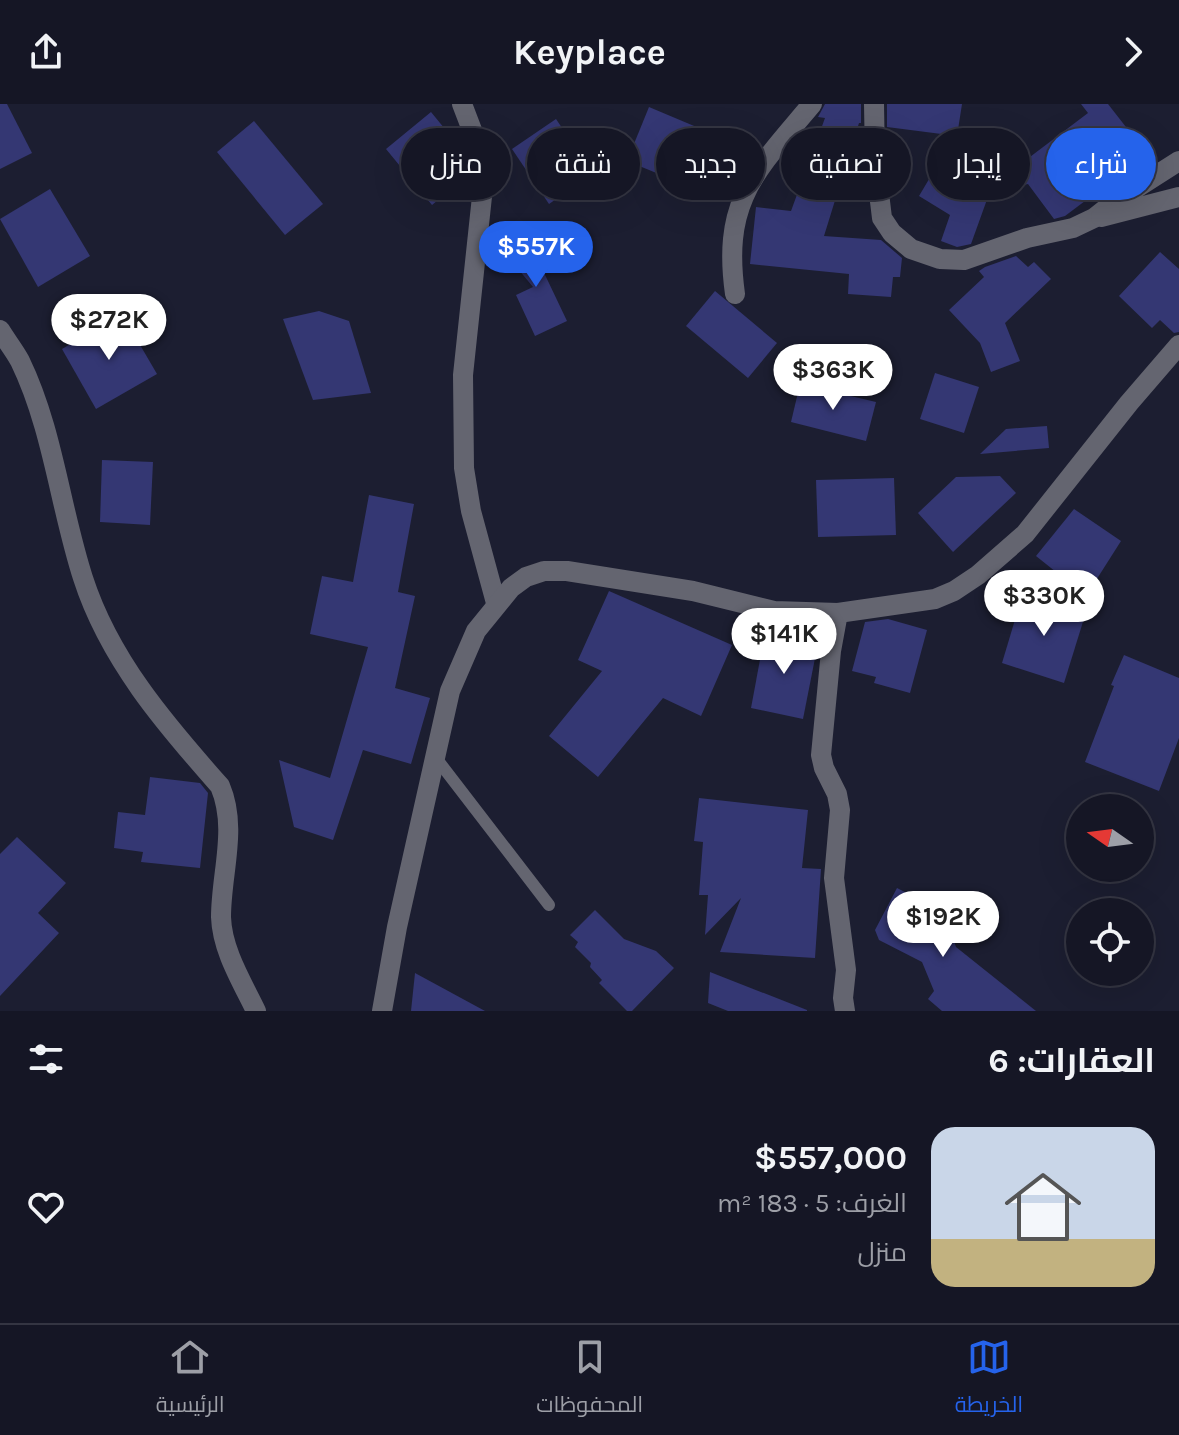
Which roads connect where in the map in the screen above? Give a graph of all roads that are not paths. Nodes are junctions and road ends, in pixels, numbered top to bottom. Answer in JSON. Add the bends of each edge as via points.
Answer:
{"nodes":[{"id":1,"x":462,"y":104,"type":"edge"},
{"id":2,"x":812,"y":104,"type":"edge"},
{"id":3,"x":874,"y":104,"type":"edge"},
{"id":4,"x":1179,"y":161,"type":"edge"},
{"id":5,"x":1179,"y":197,"type":"edge"},
{"id":6,"x":1094,"y":218,"type":"junction"},
{"id":7,"x":735,"y":294,"type":"dead end"},
{"id":8,"x":0,"y":330,"type":"edge"},
{"id":9,"x":1179,"y":345,"type":"edge"},
{"id":10,"x":496,"y":603,"type":"junction"},
{"id":11,"x":838,"y":613,"type":"junction"},
{"id":12,"x":436,"y":758,"type":"junction"},
{"id":13,"x":549,"y":905,"type":"dead end"},
{"id":14,"x":256,"y":1011,"type":"edge"},
{"id":15,"x":382,"y":1011,"type":"edge"},
{"id":16,"x":845,"y":1011,"type":"edge"}],
"edges":[{"from":1,"to":10,"type":"street","via":[[480,151],[483,187],[463,375],[464,468]]},
{"from":2,"to":7,"type":"street","via":[[768,155],[743,197],[733,223]]},
{"from":3,"to":6,"type":"street","via":[[882,218],[911,249],[964,260]]},
{"from":4,"to":6,"type":"street"},
{"from":5,"to":6,"type":"street"},
{"from":8,"to":14,"type":"street","via":[[35,397],[98,617],[149,702],[220,786],[227,802],[221,920],[227,947]]},
{"from":9,"to":11,"type":"street","via":[[1025,534],[978,575],[926,602]]},
{"from":10,"to":11,"type":"street","via":[[526,577],[567,571],[693,591],[774,611]]},
{"from":10,"to":12,"type":"street","via":[[476,631],[450,691]]},
{"from":11,"to":16,"type":"street","via":[[821,755],[840,810],[834,878],[846,970]]},
{"from":12,"to":13,"type":"lane"},
{"from":12,"to":15,"type":"street"}]}
